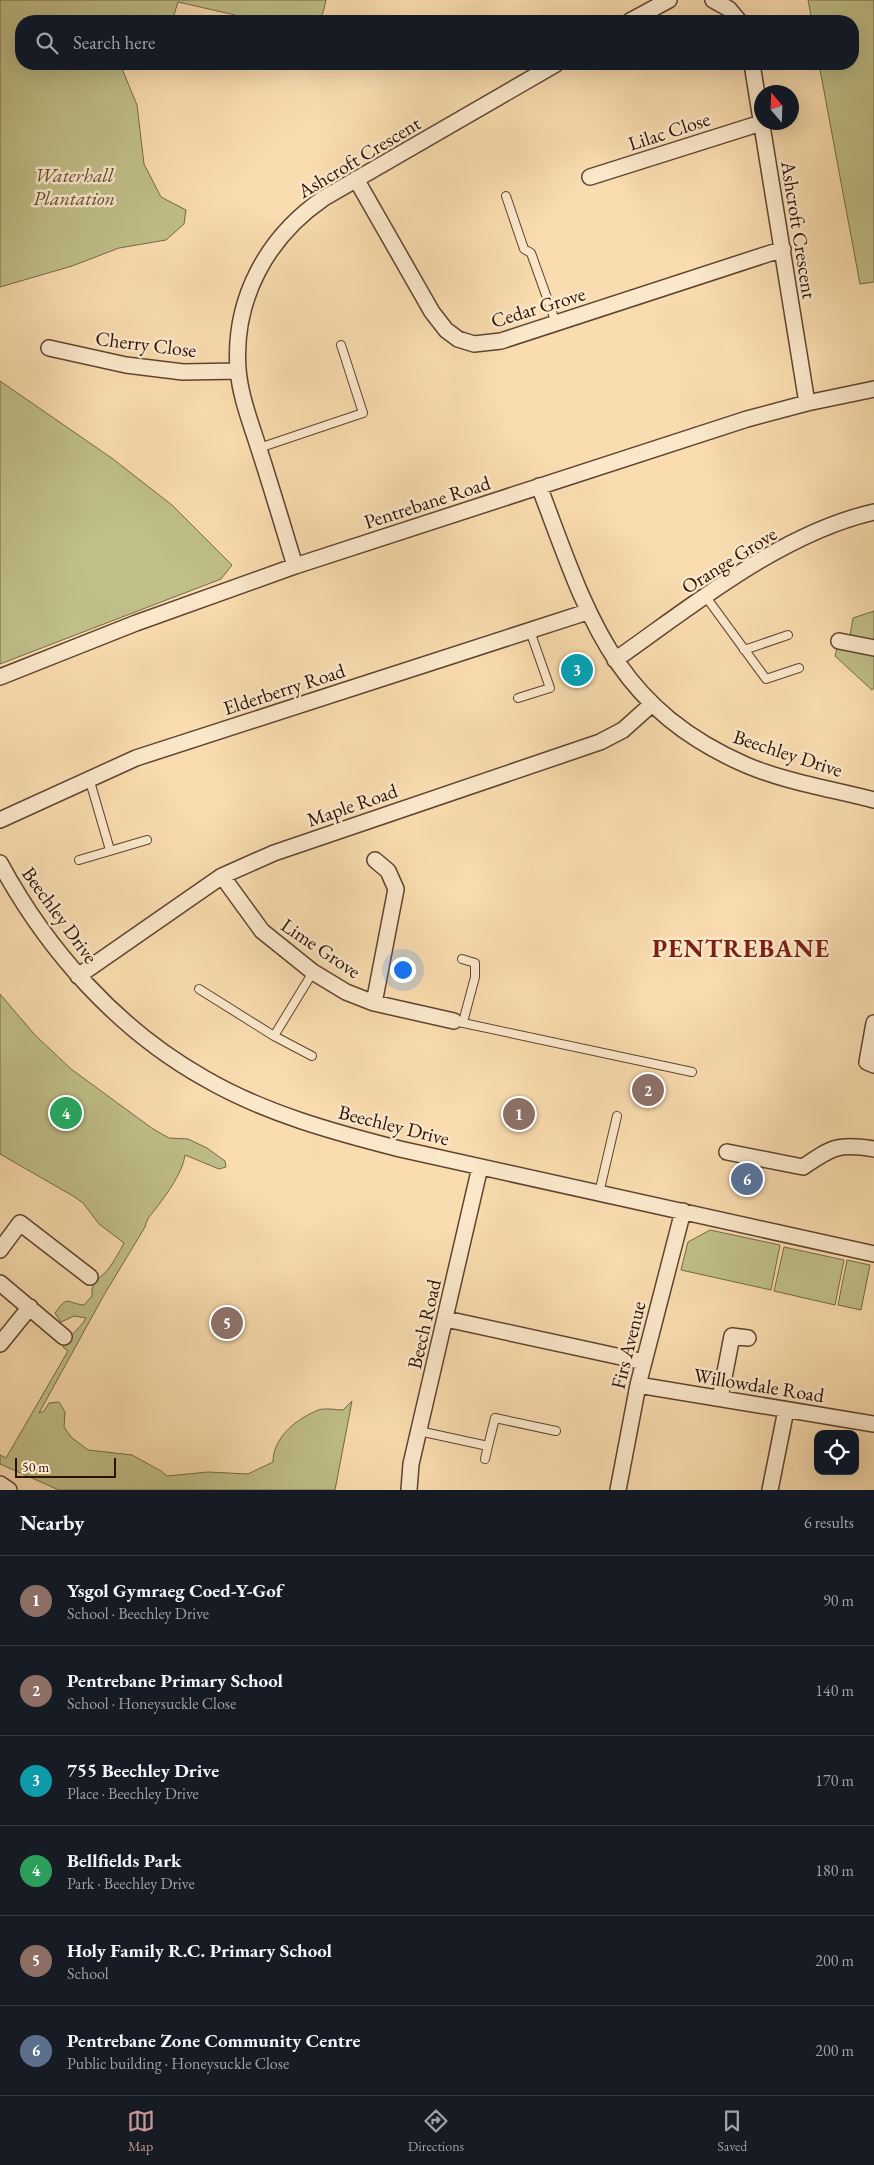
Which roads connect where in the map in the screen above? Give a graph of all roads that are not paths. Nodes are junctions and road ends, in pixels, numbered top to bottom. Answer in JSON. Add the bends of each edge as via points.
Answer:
{"nodes":[{"id":1,"x":669,"y":0,"type":"edge"},
{"id":2,"x":721,"y":2,"type":"edge"},
{"id":3,"x":641,"y":15,"type":"edge"},
{"id":4,"x":733,"y":15,"type":"edge"},
{"id":5,"x":546,"y":70,"type":"edge"},
{"id":6,"x":753,"y":70,"type":"edge"},
{"id":7,"x":755,"y":85,"type":"edge"},
{"id":8,"x":754,"y":124,"type":"edge"},
{"id":9,"x":762,"y":130,"type":"edge"},
{"id":10,"x":590,"y":177,"type":"dead end"},
{"id":11,"x":356,"y":179,"type":"junction"},
{"id":12,"x":506,"y":196,"type":"dead end"},
{"id":13,"x":783,"y":249,"type":"junction"},
{"id":14,"x":556,"y":323,"type":"junction"},
{"id":15,"x":341,"y":345,"type":"dead end"},
{"id":16,"x":49,"y":348,"type":"dead end"},
{"id":17,"x":238,"y":371,"type":"junction"},
{"id":18,"x":874,"y":389,"type":"edge"},
{"id":19,"x":807,"y":403,"type":"junction"},
{"id":20,"x":259,"y":448,"type":"junction"},
{"id":21,"x":539,"y":486,"type":"junction"},
{"id":22,"x":874,"y":512,"type":"edge"},
{"id":23,"x":296,"y":566,"type":"junction"},
{"id":24,"x":706,"y":597,"type":"junction"},
{"id":25,"x":587,"y":612,"type":"junction"},
{"id":26,"x":530,"y":631,"type":"junction"},
{"id":27,"x":788,"y":635,"type":"dead end"},
{"id":28,"x":838,"y":640,"type":"dead end"},
{"id":29,"x":874,"y":648,"type":"edge"},
{"id":30,"x":744,"y":650,"type":"junction"},
{"id":31,"x":615,"y":660,"type":"junction"},
{"id":32,"x":798,"y":668,"type":"dead end"},
{"id":33,"x":0,"y":677,"type":"edge"},
{"id":34,"x":518,"y":698,"type":"dead end"},
{"id":35,"x":652,"y":704,"type":"junction"},
{"id":36,"x":89,"y":778,"type":"junction"},
{"id":37,"x":874,"y":800,"type":"edge"},
{"id":38,"x":0,"y":820,"type":"edge"},
{"id":39,"x":147,"y":840,"type":"dead end"},
{"id":40,"x":110,"y":850,"type":"junction"},
{"id":41,"x":79,"y":860,"type":"dead end"},
{"id":42,"x":375,"y":860,"type":"dead end"},
{"id":43,"x":0,"y":863,"type":"edge"},
{"id":44,"x":222,"y":876,"type":"junction"},
{"id":45,"x":462,"y":959,"type":"dead end"},
{"id":46,"x":313,"y":972,"type":"junction"},
{"id":47,"x":78,"y":976,"type":"junction"},
{"id":48,"x":199,"y":989,"type":"dead end"},
{"id":49,"x":374,"y":1003,"type":"junction"},
{"id":50,"x":458,"y":1022,"type":"junction"},
{"id":51,"x":874,"y":1023,"type":"edge"},
{"id":52,"x":274,"y":1036,"type":"junction"},
{"id":53,"x":312,"y":1056,"type":"dead end"},
{"id":54,"x":874,"y":1065,"type":"edge"},
{"id":55,"x":692,"y":1072,"type":"dead end"},
{"id":56,"x":617,"y":1116,"type":"dead end"},
{"id":57,"x":874,"y":1149,"type":"edge"},
{"id":58,"x":726,"y":1152,"type":"dead end"},
{"id":59,"x":480,"y":1167,"type":"junction"},
{"id":60,"x":599,"y":1193,"type":"junction"},
{"id":61,"x":683,"y":1212,"type":"junction"},
{"id":62,"x":0,"y":1250,"type":"edge"},
{"id":63,"x":874,"y":1254,"type":"edge"},
{"id":64,"x":90,"y":1277,"type":"dead end"},
{"id":65,"x":0,"y":1283,"type":"edge"},
{"id":66,"x":30,"y":1307,"type":"junction"},
{"id":67,"x":446,"y":1319,"type":"junction"},
{"id":68,"x":64,"y":1337,"type":"dead end"},
{"id":69,"x":748,"y":1338,"type":"dead end"},
{"id":70,"x":0,"y":1344,"type":"edge"},
{"id":71,"x":644,"y":1362,"type":"junction"},
{"id":72,"x":638,"y":1386,"type":"junction"},
{"id":73,"x":720,"y":1398,"type":"junction"},
{"id":74,"x":786,"y":1410,"type":"junction"},
{"id":75,"x":874,"y":1424,"type":"edge"},
{"id":76,"x":419,"y":1431,"type":"junction"},
{"id":77,"x":556,"y":1431,"type":"dead end"},
{"id":78,"x":488,"y":1446,"type":"junction"},
{"id":79,"x":485,"y":1459,"type":"dead end"},
{"id":80,"x":0,"y":1484,"type":"edge"},
{"id":81,"x":9,"y":1490,"type":"edge"},
{"id":82,"x":409,"y":1490,"type":"edge"},
{"id":83,"x":618,"y":1490,"type":"edge"},
{"id":84,"x":770,"y":1490,"type":"edge"}],
"edges":[{"from":1,"to":3,"type":"street"},
{"from":2,"to":4,"type":"street"},
{"from":5,"to":11,"type":"street","name":"Ashcroft Crescent"},
{"from":6,"to":7,"type":"street","name":"Ashcroft Crescent"},
{"from":8,"to":10,"type":"street","name":"Lilac Close"},
{"from":9,"to":13,"type":"street","name":"Ashcroft Crescent"},
{"from":11,"to":14,"type":"street","name":"Cedar Grove","via":[[432,312],[452,335],[465,342],[483,344]]},
{"from":11,"to":17,"type":"street","name":"Ashcroft Crescent","via":[[308,209],[269,251],[245,301],[238,338]]},
{"from":12,"to":14,"type":"lane","via":[[524,249],[531,253]]},
{"from":13,"to":14,"type":"street","name":"Cedar Grove"},
{"from":13,"to":19,"type":"street","name":"Ashcroft Crescent"},
{"from":15,"to":20,"type":"lane","via":[[363,413]]},
{"from":16,"to":17,"type":"street","name":"Cherry Close","via":[[126,366],[183,372]]},
{"from":17,"to":20,"type":"street","name":"Ashcroft Crescent"},
{"from":18,"to":19,"type":"street","name":"Pentrebane Road"},
{"from":19,"to":21,"type":"street","name":"Pentrebane Road"},
{"from":20,"to":23,"type":"street","name":"Ashcroft Crescent"},
{"from":21,"to":23,"type":"street","name":"Pentrebane Road"},
{"from":21,"to":25,"type":"street","name":"Beechley Drive"},
{"from":22,"to":24,"type":"street","name":"Orange Grove","via":[[822,528],[791,543]]},
{"from":23,"to":33,"type":"street","name":"Pentrebane Road","via":[[136,623]]},
{"from":24,"to":30,"type":"lane"},
{"from":24,"to":31,"type":"street","name":"Orange Grove"},
{"from":25,"to":26,"type":"street","name":"Elderberry Road"},
{"from":25,"to":31,"type":"street","name":"Beechley Drive"},
{"from":26,"to":34,"type":"lane","via":[[550,688]]},
{"from":26,"to":36,"type":"street","name":"Elderberry Road","via":[[136,758]]},
{"from":27,"to":30,"type":"lane"},
{"from":28,"to":29,"type":"street"},
{"from":30,"to":32,"type":"lane","via":[[766,678]]},
{"from":31,"to":35,"type":"street","name":"Beechley Drive"},
{"from":35,"to":37,"type":"street","name":"Beechley Drive","via":[[710,747],[747,765]]},
{"from":35,"to":44,"type":"street","name":"Maple Road","via":[[623,730],[600,742],[274,853]]},
{"from":36,"to":38,"type":"street","name":"Elderberry Road"},
{"from":36,"to":40,"type":"lane"},
{"from":39,"to":40,"type":"lane"},
{"from":40,"to":41,"type":"lane"},
{"from":42,"to":49,"type":"street","via":[[388,871],[396,889]]},
{"from":43,"to":47,"type":"street","name":"Beechley Drive","via":[[41,927]]},
{"from":44,"to":46,"type":"street","name":"Lime Grove","via":[[262,931]]},
{"from":44,"to":47,"type":"street","name":"Maple Road"},
{"from":45,"to":50,"type":"lane","via":[[475,963],[475,977]]},
{"from":46,"to":49,"type":"street","name":"Lime Grove","via":[[346,992]]},
{"from":46,"to":52,"type":"lane"},
{"from":47,"to":59,"type":"street","name":"Beechley Drive","via":[[157,1047],[182,1066],[222,1088],[272,1110],[338,1132]]},
{"from":48,"to":52,"type":"lane"},
{"from":49,"to":50,"type":"street","name":"Lime Grove"},
{"from":50,"to":55,"type":"lane"},
{"from":51,"to":54,"type":"street","via":[[867,1062]]},
{"from":52,"to":53,"type":"lane"},
{"from":56,"to":60,"type":"lane"},
{"from":57,"to":58,"type":"street","via":[[849,1145],[828,1150],[803,1167]]},
{"from":59,"to":60,"type":"street","name":"Beechley Drive"},
{"from":59,"to":67,"type":"street","name":"Beech Road"},
{"from":60,"to":61,"type":"street","name":"Beechley Drive"},
{"from":61,"to":63,"type":"street","name":"Beechley Drive"},
{"from":61,"to":71,"type":"street","name":"Firs Avenue"},
{"from":62,"to":64,"type":"street","via":[[20,1223]]},
{"from":65,"to":66,"type":"street"},
{"from":66,"to":68,"type":"street"},
{"from":66,"to":70,"type":"street"},
{"from":67,"to":71,"type":"street"},
{"from":67,"to":76,"type":"street","name":"Beech Road"},
{"from":69,"to":73,"type":"street","via":[[732,1336]]},
{"from":71,"to":72,"type":"street","name":"Firs Avenue"},
{"from":72,"to":73,"type":"street","name":"Willowdale Road"},
{"from":72,"to":83,"type":"street","name":"Firs Avenue"},
{"from":73,"to":74,"type":"street","name":"Willowdale Road"},
{"from":74,"to":75,"type":"street","name":"Willowdale Road"},
{"from":74,"to":84,"type":"street"},
{"from":76,"to":78,"type":"lane"},
{"from":76,"to":82,"type":"street","name":"Beech Road","via":[[410,1464]]},
{"from":77,"to":78,"type":"lane","via":[[496,1418]]},
{"from":78,"to":79,"type":"lane"},
{"from":80,"to":81,"type":"street"}]}
